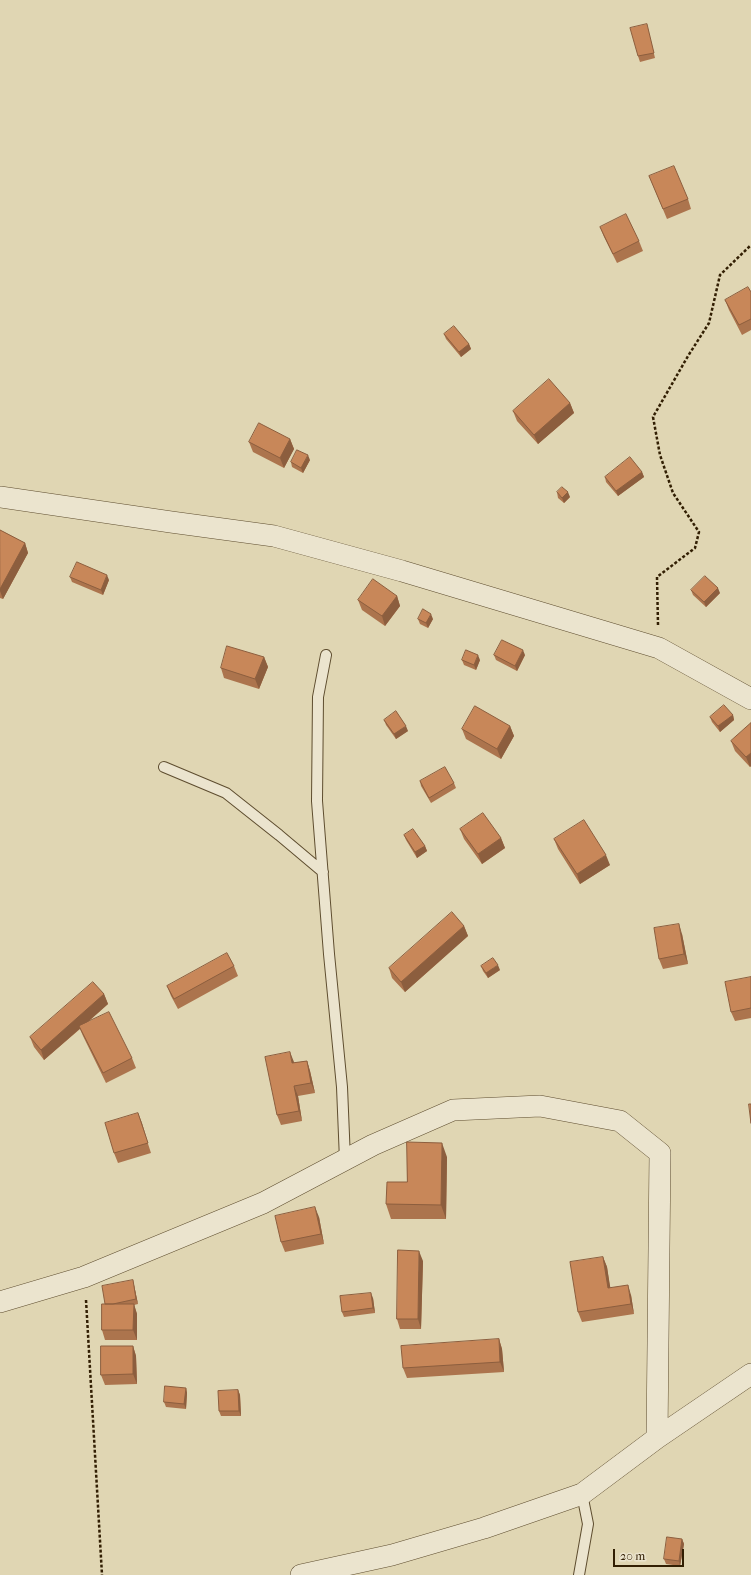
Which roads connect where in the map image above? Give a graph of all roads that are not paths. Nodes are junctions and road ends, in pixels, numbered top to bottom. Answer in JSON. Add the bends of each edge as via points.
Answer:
{"nodes":[{"id":1,"x":0,"y":497,"type":"edge"},
{"id":2,"x":326,"y":655,"type":"dead end"},
{"id":3,"x":751,"y":699,"type":"edge"},
{"id":4,"x":164,"y":767,"type":"dead end"},
{"id":5,"x":322,"y":872,"type":"junction"},
{"id":6,"x":345,"y":1160,"type":"junction"},
{"id":7,"x":0,"y":1302,"type":"edge"},
{"id":8,"x":751,"y":1374,"type":"edge"},
{"id":9,"x":657,"y":1438,"type":"junction"},
{"id":10,"x":582,"y":1494,"type":"junction"},
{"id":11,"x":301,"y":1575,"type":"edge"},
{"id":12,"x":579,"y":1575,"type":"edge"}],
"edges":[{"from":1,"to":3,"type":"street","via":[[274,536],[402,571],[659,648]]},
{"from":2,"to":5,"type":"lane","via":[[318,697],[317,801]]},
{"from":4,"to":5,"type":"lane","via":[[226,793]]},
{"from":5,"to":6,"type":"lane","via":[[342,1087]]},
{"from":6,"to":7,"type":"street","via":[[264,1203],[84,1277]]},
{"from":6,"to":9,"type":"street","via":[[453,1110],[540,1106],[620,1121],[660,1153]]},
{"from":8,"to":9,"type":"street"},
{"from":9,"to":10,"type":"street"},
{"from":10,"to":11,"type":"street","via":[[484,1528],[392,1555]]},
{"from":10,"to":12,"type":"lane","via":[[588,1524]]}]}
